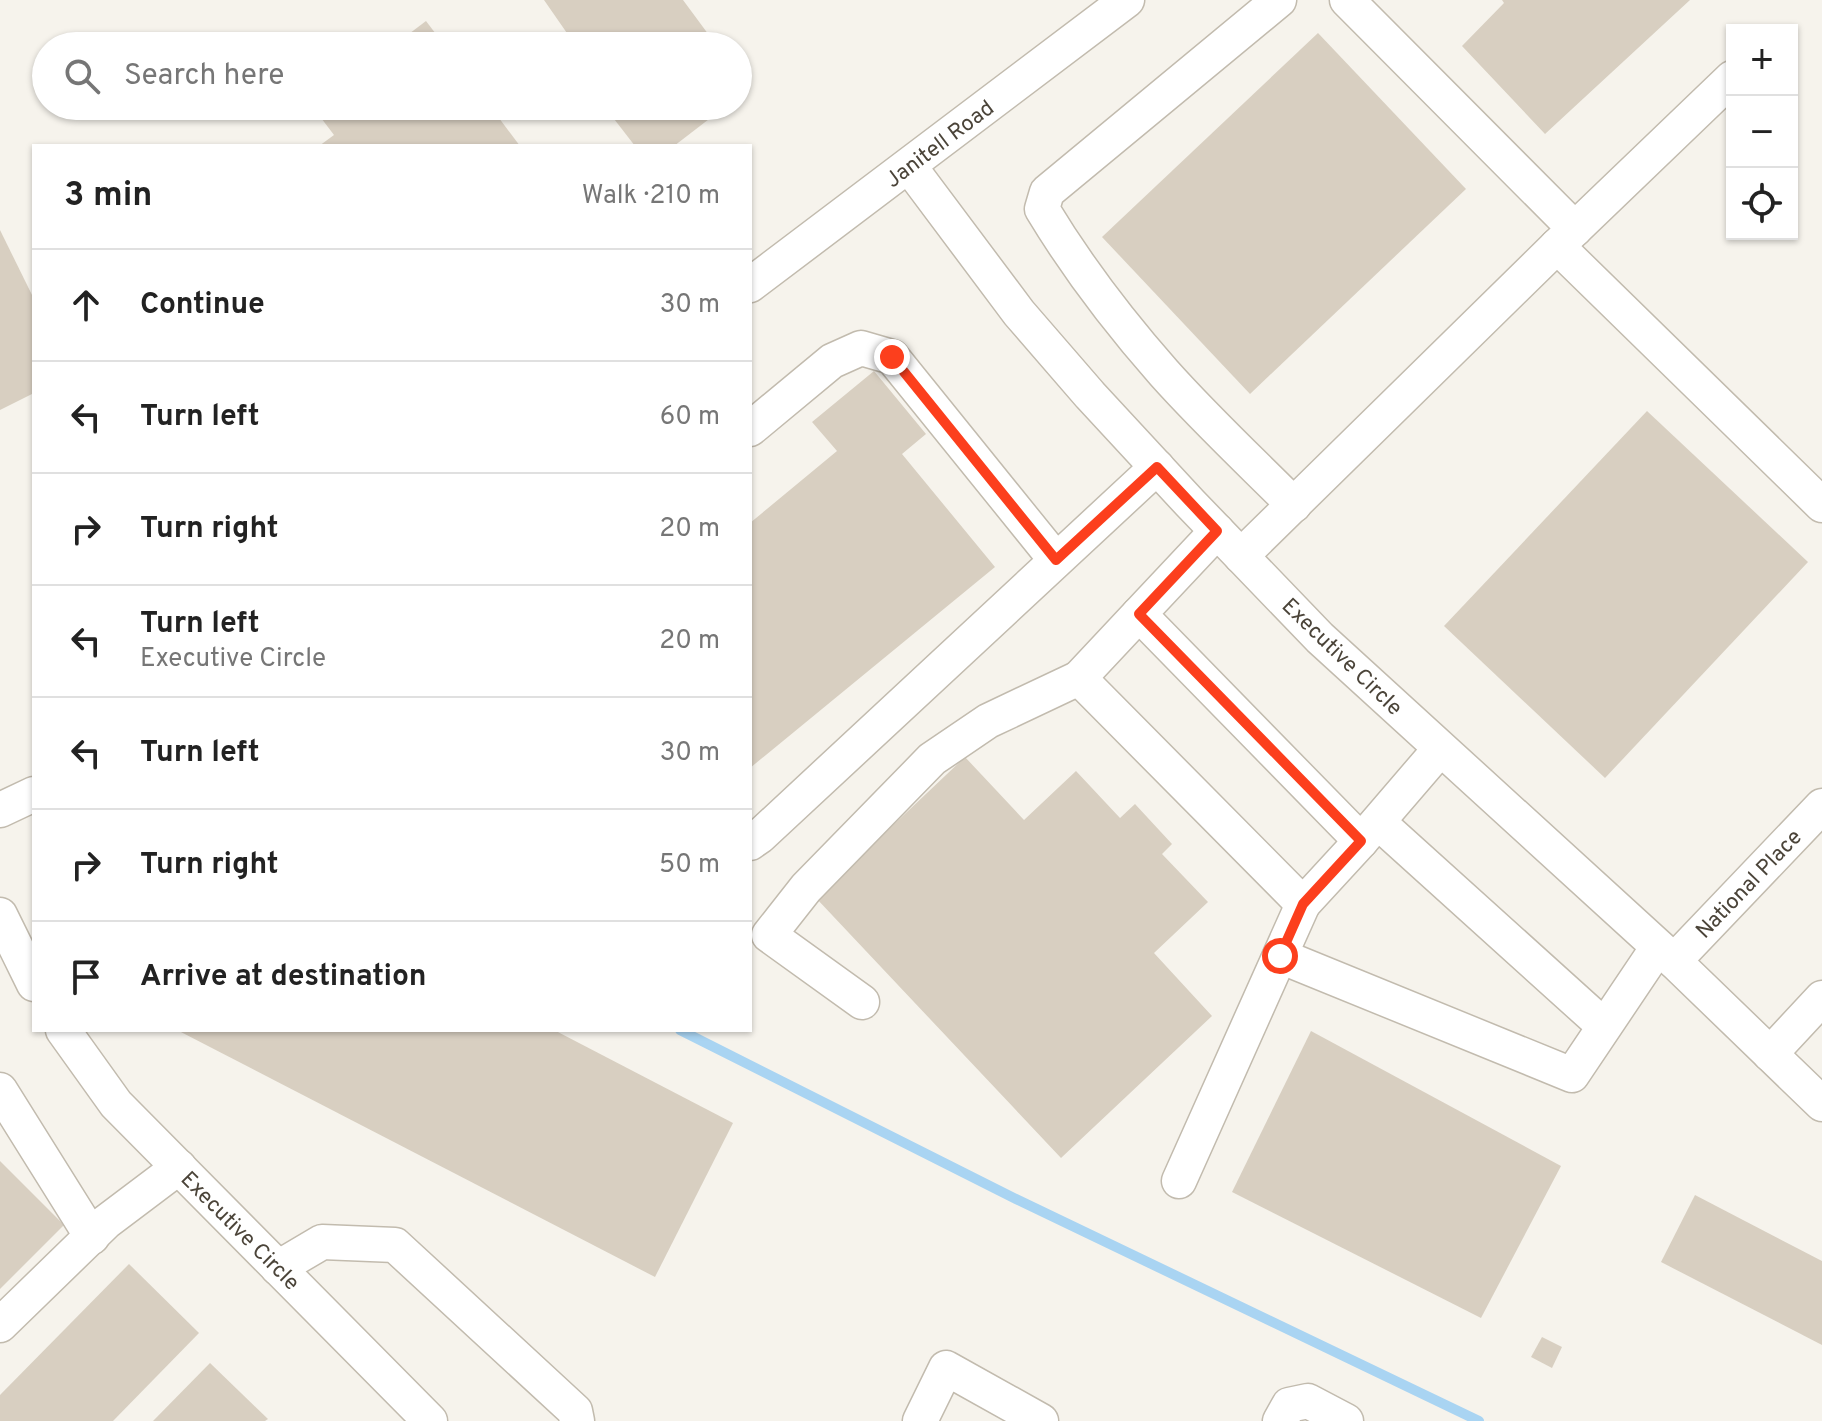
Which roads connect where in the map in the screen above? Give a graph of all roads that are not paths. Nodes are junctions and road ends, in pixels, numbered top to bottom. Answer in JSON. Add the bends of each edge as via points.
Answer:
{"nodes":[{"id":1,"x":1127,"y":0,"type":"edge"},
{"id":2,"x":1279,"y":0,"type":"edge"},
{"id":3,"x":1347,"y":0,"type":"edge"},
{"id":4,"x":1726,"y":84,"type":"edge"},
{"id":5,"x":909,"y":166,"type":"junction"},
{"id":6,"x":1566,"y":237,"type":"junction"},
{"id":7,"x":752,"y":284,"type":"edge"},
{"id":8,"x":752,"y":427,"type":"edge"},
{"id":9,"x":1157,"y":467,"type":"junction"},
{"id":10,"x":1294,"y":505,"type":"junction"},
{"id":11,"x":1822,"y":505,"type":"edge"},
{"id":12,"x":1217,"y":531,"type":"junction"},
{"id":13,"x":1241,"y":556,"type":"junction"},
{"id":14,"x":1056,"y":560,"type":"junction"},
{"id":15,"x":1139,"y":614,"type":"junction"},
{"id":16,"x":1079,"y":678,"type":"junction"},
{"id":17,"x":1440,"y":749,"type":"junction"},
{"id":18,"x":32,"y":795,"type":"edge"},
{"id":19,"x":1822,"y":806,"type":"edge"},
{"id":20,"x":0,"y":810,"type":"edge"},
{"id":21,"x":1370,"y":831,"type":"junction"},
{"id":22,"x":752,"y":842,"type":"edge"},
{"id":23,"x":1303,"y":904,"type":"junction"},
{"id":24,"x":0,"y":915,"type":"edge"},
{"id":25,"x":1666,"y":954,"type":"junction"},
{"id":26,"x":1280,"y":956,"type":"junction"},
{"id":27,"x":32,"y":980,"type":"edge"},
{"id":28,"x":1822,"y":998,"type":"edge"},
{"id":29,"x":862,"y":1002,"type":"dead end"},
{"id":30,"x":1604,"y":1026,"type":"junction"},
{"id":31,"x":64,"y":1032,"type":"edge"},
{"id":32,"x":1770,"y":1054,"type":"junction"},
{"id":33,"x":0,"y":1090,"type":"edge"},
{"id":34,"x":1822,"y":1104,"type":"edge"},
{"id":35,"x":179,"y":1167,"type":"junction"},
{"id":36,"x":1179,"y":1181,"type":"dead end"},
{"id":37,"x":92,"y":1237,"type":"junction"},
{"id":38,"x":278,"y":1268,"type":"junction"},
{"id":39,"x":0,"y":1325,"type":"edge"},
{"id":40,"x":430,"y":1421,"type":"edge"},
{"id":41,"x":577,"y":1421,"type":"edge"},
{"id":42,"x":920,"y":1421,"type":"edge"},
{"id":43,"x":1041,"y":1421,"type":"edge"},
{"id":44,"x":1280,"y":1421,"type":"edge"},
{"id":45,"x":1346,"y":1421,"type":"edge"}],
"edges":[{"from":1,"to":5,"type":"street","name":"Janitell Road"},
{"from":2,"to":10,"type":"street","via":[[1047,192],[1042,209],[1115,314],[1165,374]]},
{"from":3,"to":6,"type":"street"},
{"from":4,"to":6,"type":"street"},
{"from":5,"to":7,"type":"street","name":"Janitell Road"},
{"from":5,"to":9,"type":"street","name":"Executive Circle","via":[[1019,313]]},
{"from":6,"to":10,"type":"street"},
{"from":6,"to":11,"type":"street"},
{"from":8,"to":14,"type":"street","via":[[832,361],[861,348],[892,357]]},
{"from":9,"to":12,"type":"street","name":"Executive Circle"},
{"from":9,"to":14,"type":"street"},
{"from":10,"to":13,"type":"street"},
{"from":12,"to":13,"type":"street","name":"Executive Circle"},
{"from":12,"to":15,"type":"street"},
{"from":13,"to":17,"type":"street","name":"Executive Circle"},
{"from":14,"to":22,"type":"street"},
{"from":15,"to":16,"type":"street"},
{"from":15,"to":21,"type":"street"},
{"from":16,"to":23,"type":"street"},
{"from":16,"to":29,"type":"street","via":[[988,721],[932,759],[806,888],[769,935]]},
{"from":17,"to":21,"type":"street"},
{"from":17,"to":25,"type":"street","name":"Executive Circle"},
{"from":18,"to":20,"type":"street"},
{"from":19,"to":25,"type":"street","name":"National Place"},
{"from":21,"to":23,"type":"street"},
{"from":21,"to":30,"type":"street"},
{"from":23,"to":26,"type":"street"},
{"from":24,"to":27,"type":"street"},
{"from":25,"to":30,"type":"street","name":"National Place"},
{"from":25,"to":32,"type":"street","name":"Executive Circle"},
{"from":26,"to":30,"type":"street","name":"National Place","via":[[1572,1075]]},
{"from":26,"to":36,"type":"street"},
{"from":28,"to":32,"type":"street"},
{"from":31,"to":35,"type":"street","name":"Executive Circle","via":[[116,1104]]},
{"from":32,"to":34,"type":"street","name":"Executive Circle"},
{"from":33,"to":37,"type":"street"},
{"from":35,"to":37,"type":"street"},
{"from":35,"to":38,"type":"street","name":"Executive Circle"},
{"from":37,"to":39,"type":"street"},
{"from":38,"to":40,"type":"street","name":"Executive Circle"},
{"from":38,"to":41,"type":"street","via":[[322,1242],[395,1245],[575,1411]]},
{"from":42,"to":43,"type":"street","via":[[946,1368]]},
{"from":44,"to":45,"type":"street","via":[[1289,1405],[1308,1401]]}]}
